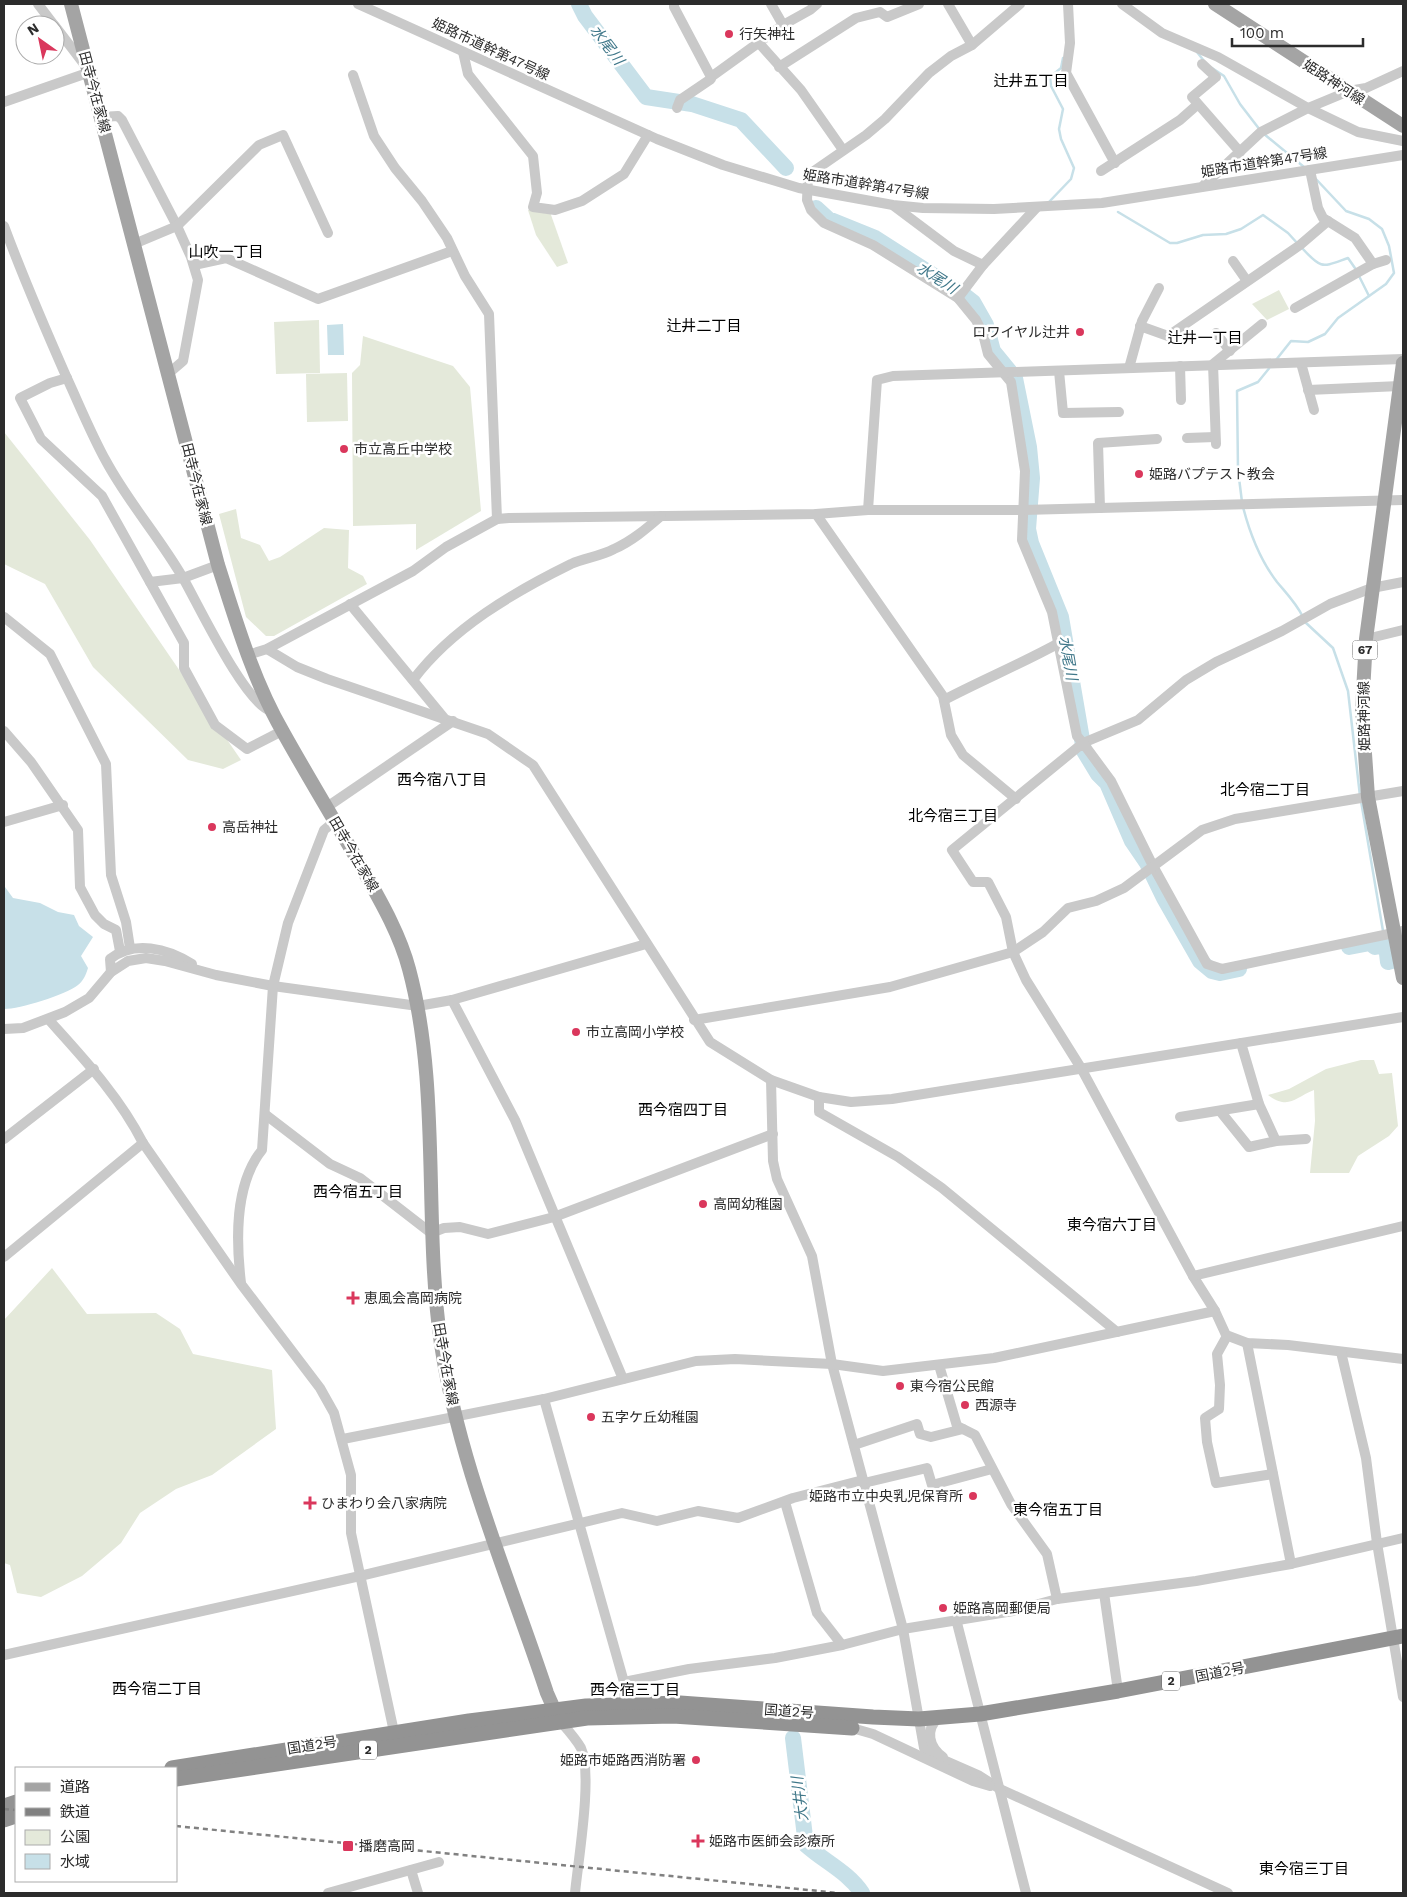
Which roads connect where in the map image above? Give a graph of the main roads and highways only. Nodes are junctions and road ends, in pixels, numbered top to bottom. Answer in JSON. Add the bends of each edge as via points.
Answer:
{"nodes":[{"id":1,"x":71,"y":4,"type":"edge"},
{"id":2,"x":1215,"y":4,"type":"edge"},
{"id":3,"x":1403,"y":126,"type":"edge"},
{"id":4,"x":1403,"y":361,"type":"edge"},
{"id":5,"x":1397,"y":934,"type":"edge"},
{"id":6,"x":1402,"y":973,"type":"edge"},
{"id":7,"x":1398,"y":1637,"type":"edge"},
{"id":8,"x":557,"y":1715,"type":"junction"},
{"id":9,"x":852,"y":1728,"type":"road end"},
{"id":10,"x":178,"y":1767,"type":"edge"},
{"id":11,"x":178,"y":1779,"type":"edge"},
{"id":12,"x":12,"y":1806,"type":"edge"},
{"id":13,"x":4,"y":1820,"type":"edge"}],
"edges":[{"from":1,"to":8,"type":"main road","name":"田寺今在家線","via":[[218,565],[248,655],[271,711],[390,920],[409,966],[425,1064],[431,1232],[441,1343],[462,1444]]},
{"from":2,"to":3,"type":"main road","name":"姫路神河線"},
{"from":4,"to":5,"type":"main road","name":"姫路神河線","number":"67","via":[[1366,639],[1362,710],[1368,797]]},
{"from":5,"to":6,"type":"main road","name":"姫路神河線","number":"67"},
{"from":7,"to":8,"type":"highway","name":"国道2号","number":"2","via":[[1118,1691],[938,1718],[873,1717],[680,1703],[625,1704]]},
{"from":8,"to":9,"type":"highway","name":"国道2号","number":"2","via":[[674,1716]]},
{"from":8,"to":10,"type":"highway","name":"国道2号","number":"2","via":[[394,1732]]},
{"from":8,"to":11,"type":"highway","name":"国道2号","number":"2"},
{"from":12,"to":13,"type":"highway"}]}
